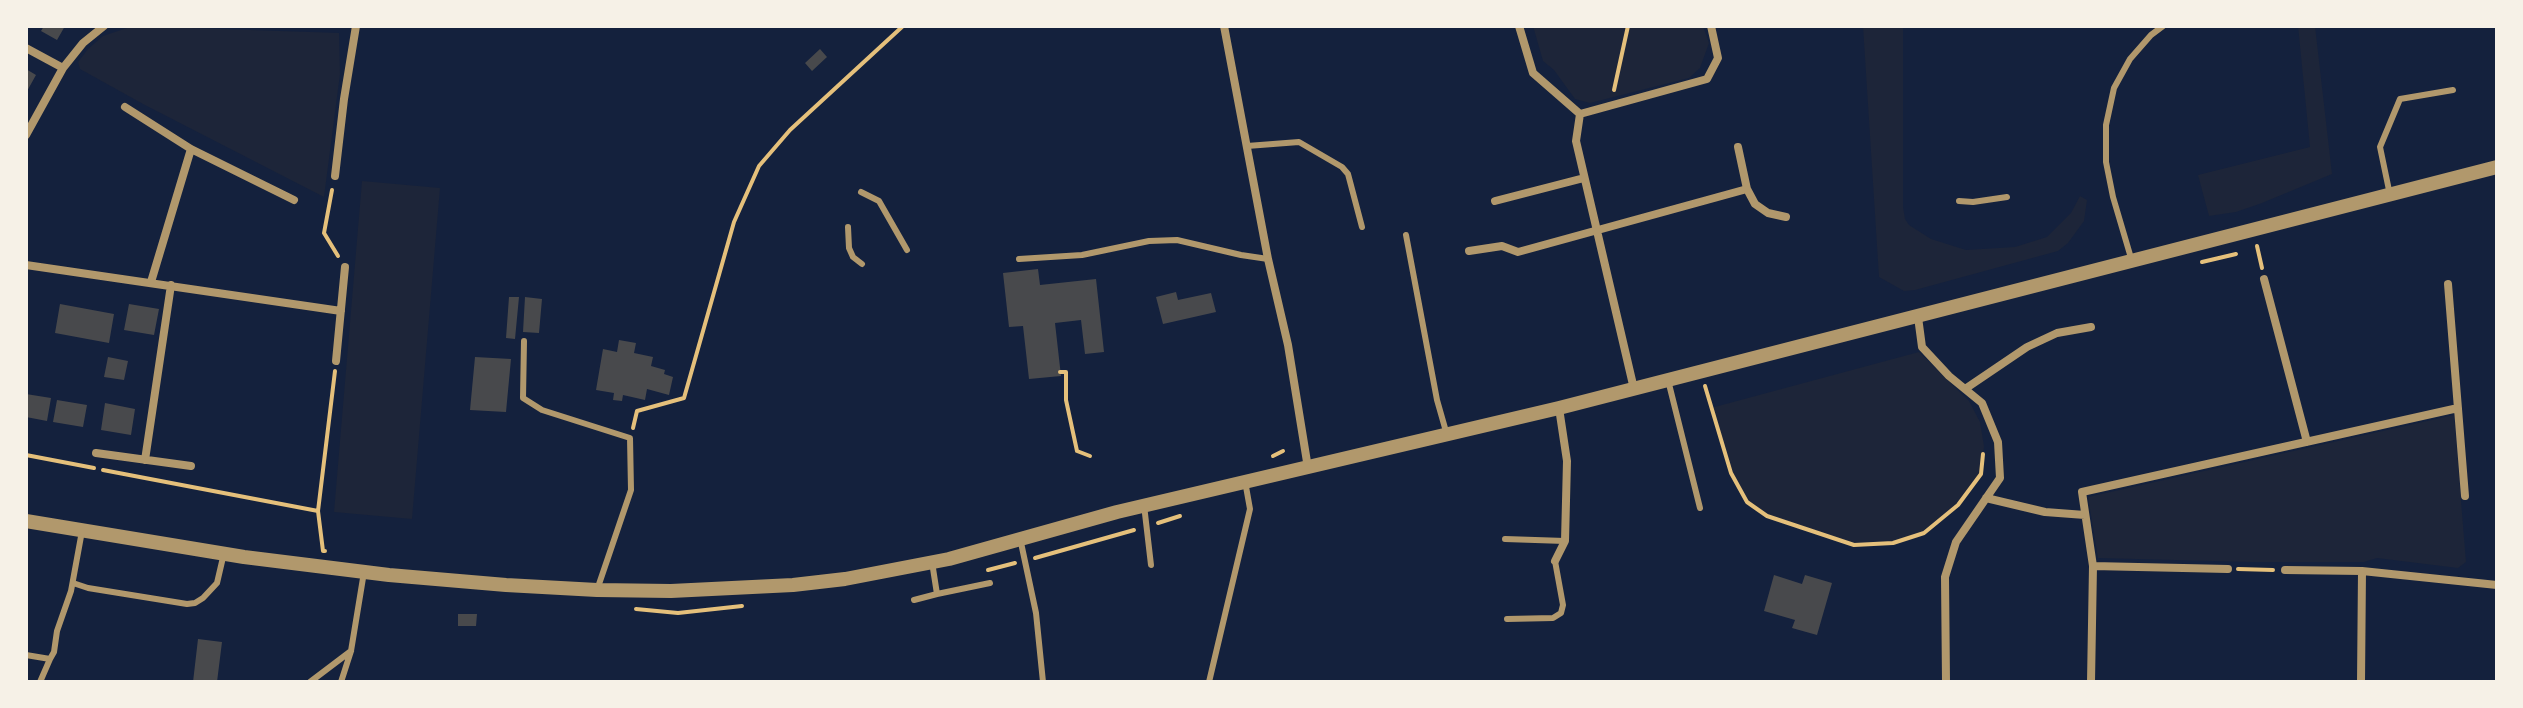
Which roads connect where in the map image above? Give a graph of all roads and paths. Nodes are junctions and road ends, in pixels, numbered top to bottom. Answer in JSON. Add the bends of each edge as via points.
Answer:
{"nodes":[{"id":1,"x":104,"y":26,"type":"edge"},
{"id":2,"x":356,"y":26,"type":"edge"},
{"id":3,"x":903,"y":26,"type":"edge"},
{"id":4,"x":1224,"y":26,"type":"edge"},
{"id":5,"x":1519,"y":26,"type":"edge"},
{"id":6,"x":1628,"y":26,"type":"edge"},
{"id":7,"x":1711,"y":26,"type":"edge"},
{"id":8,"x":2163,"y":26,"type":"edge"},
{"id":9,"x":26,"y":48,"type":"edge"},
{"id":10,"x":63,"y":68,"type":"junction"},
{"id":11,"x":2453,"y":90,"type":"dead end"},
{"id":12,"x":1612,"y":103,"type":"junction"},
{"id":13,"x":125,"y":107,"type":"dead end"},
{"id":14,"x":1580,"y":114,"type":"junction"},
{"id":15,"x":26,"y":135,"type":"edge"},
{"id":16,"x":1247,"y":146,"type":"junction"},
{"id":17,"x":1738,"y":147,"type":"dead end"},
{"id":18,"x":191,"y":149,"type":"junction"},
{"id":19,"x":2497,"y":167,"type":"edge"},
{"id":20,"x":335,"y":176,"type":"joint"},
{"id":21,"x":1584,"y":178,"type":"junction"},
{"id":22,"x":1747,"y":189,"type":"junction"},
{"id":23,"x":861,"y":192,"type":"dead end"},
{"id":24,"x":2390,"y":195,"type":"junction"},
{"id":25,"x":2007,"y":197,"type":"dead end"},
{"id":26,"x":294,"y":200,"type":"dead end"},
{"id":27,"x":1495,"y":201,"type":"dead end"},
{"id":28,"x":1959,"y":201,"type":"dead end"},
{"id":29,"x":1786,"y":217,"type":"dead end"},
{"id":30,"x":848,"y":227,"type":"dead end"},
{"id":31,"x":1362,"y":227,"type":"dead end"},
{"id":32,"x":2253,"y":230,"type":"junction"},
{"id":33,"x":1597,"y":231,"type":"junction"},
{"id":34,"x":1406,"y":235,"type":"dead end"},
{"id":35,"x":907,"y":250,"type":"dead end"},
{"id":36,"x":1469,"y":251,"type":"dead end"},
{"id":37,"x":1019,"y":259,"type":"dead end"},
{"id":38,"x":1268,"y":259,"type":"junction"},
{"id":39,"x":2132,"y":262,"type":"junction"},
{"id":40,"x":862,"y":264,"type":"dead end"},
{"id":41,"x":26,"y":265,"type":"edge"},
{"id":42,"x":345,"y":267,"type":"joint"},
{"id":43,"x":2264,"y":279,"type":"joint"},
{"id":44,"x":151,"y":282,"type":"junction"},
{"id":45,"x":2448,"y":284,"type":"dead end"},
{"id":46,"x":171,"y":285,"type":"junction"},
{"id":47,"x":341,"y":311,"type":"junction"},
{"id":48,"x":1918,"y":317,"type":"junction"},
{"id":49,"x":2091,"y":327,"type":"dead end"},
{"id":50,"x":524,"y":341,"type":"dead end"},
{"id":51,"x":336,"y":361,"type":"joint"},
{"id":52,"x":1060,"y":372,"type":"dead end"},
{"id":53,"x":1669,"y":388,"type":"junction"},
{"id":54,"x":1634,"y":389,"type":"junction"},
{"id":55,"x":1965,"y":389,"type":"junction"},
{"id":56,"x":1559,"y":408,"type":"junction"},
{"id":57,"x":2458,"y":408,"type":"junction"},
{"id":58,"x":1447,"y":435,"type":"junction"},
{"id":59,"x":630,"y":438,"type":"junction"},
{"id":60,"x":2307,"y":442,"type":"junction"},
{"id":61,"x":1984,"y":446,"type":"dead end"},
{"id":62,"x":1283,"y":451,"type":"dead end"},
{"id":63,"x":96,"y":453,"type":"dead end"},
{"id":64,"x":26,"y":455,"type":"edge"},
{"id":65,"x":1090,"y":456,"type":"dead end"},
{"id":66,"x":145,"y":460,"type":"junction"},
{"id":67,"x":1264,"y":461,"type":"dead end"},
{"id":68,"x":191,"y":466,"type":"dead end"},
{"id":69,"x":1308,"y":468,"type":"junction"},
{"id":70,"x":1245,"y":481,"type":"junction"},
{"id":71,"x":2465,"y":496,"type":"dead end"},
{"id":72,"x":1986,"y":498,"type":"junction"},
{"id":73,"x":1144,"y":505,"type":"junction"},
{"id":74,"x":1700,"y":508,"type":"dead end"},
{"id":75,"x":318,"y":511,"type":"junction"},
{"id":76,"x":1190,"y":514,"type":"dead end"},
{"id":77,"x":2085,"y":515,"type":"junction"},
{"id":78,"x":26,"y":521,"type":"edge"},
{"id":79,"x":1146,"y":526,"type":"junction"},
{"id":80,"x":82,"y":531,"type":"junction"},
{"id":81,"x":1020,"y":538,"type":"junction"},
{"id":82,"x":1505,"y":539,"type":"dead end"},
{"id":83,"x":1565,"y":541,"type":"junction"},
{"id":84,"x":224,"y":553,"type":"junction"},
{"id":85,"x":339,"y":553,"type":"dead end"},
{"id":86,"x":1025,"y":561,"type":"junction"},
{"id":87,"x":1555,"y":561,"type":"joint"},
{"id":88,"x":932,"y":562,"type":"junction"},
{"id":89,"x":1151,"y":565,"type":"dead end"},
{"id":90,"x":2093,"y":566,"type":"junction"},
{"id":91,"x":2228,"y":569,"type":"joint"},
{"id":92,"x":2285,"y":570,"type":"joint"},
{"id":93,"x":980,"y":571,"type":"dead end"},
{"id":94,"x":2362,"y":571,"type":"junction"},
{"id":95,"x":364,"y":572,"type":"junction"},
{"id":96,"x":73,"y":583,"type":"junction"},
{"id":97,"x":990,"y":583,"type":"dead end"},
{"id":98,"x":2497,"y":585,"type":"edge"},
{"id":99,"x":597,"y":590,"type":"junction"},
{"id":100,"x":937,"y":594,"type":"junction"},
{"id":101,"x":914,"y":600,"type":"dead end"},
{"id":102,"x":755,"y":605,"type":"dead end"},
{"id":103,"x":631,"y":609,"type":"dead end"},
{"id":104,"x":1507,"y":619,"type":"dead end"},
{"id":105,"x":351,"y":651,"type":"junction"},
{"id":106,"x":26,"y":655,"type":"edge"},
{"id":107,"x":50,"y":659,"type":"junction"},
{"id":108,"x":40,"y":682,"type":"edge"},
{"id":109,"x":310,"y":682,"type":"edge"},
{"id":110,"x":341,"y":682,"type":"edge"},
{"id":111,"x":1043,"y":682,"type":"edge"},
{"id":112,"x":1209,"y":682,"type":"edge"},
{"id":113,"x":1946,"y":682,"type":"edge"},
{"id":114,"x":2091,"y":682,"type":"edge"},
{"id":115,"x":2361,"y":682,"type":"edge"}],
"edges":[{"from":1,"to":10,"type":"street"},
{"from":2,"to":20,"type":"street"},
{"from":3,"to":59,"type":"path","via":[[790,130],[759,166],[734,222],[684,398],[637,411]]},
{"from":4,"to":16,"type":"street"},
{"from":5,"to":14,"type":"street","via":[[1533,73]]},
{"from":6,"to":12,"type":"path"},
{"from":7,"to":12,"type":"street","via":[[1718,58],[1707,79]]},
{"from":8,"to":39,"type":"lane","via":[[2130,59],[2114,88],[2106,125],[2108,174]]},
{"from":9,"to":10,"type":"street"},
{"from":10,"to":15,"type":"street"},
{"from":11,"to":24,"type":"lane","via":[[2400,99],[2380,147]]},
{"from":12,"to":14,"type":"street"},
{"from":13,"to":18,"type":"street"},
{"from":14,"to":21,"type":"street","via":[[1576,141]]},
{"from":16,"to":31,"type":"lane","via":[[1299,142],[1342,167]]},
{"from":16,"to":38,"type":"street"},
{"from":17,"to":22,"type":"street"},
{"from":18,"to":26,"type":"street"},
{"from":18,"to":44,"type":"street"},
{"from":19,"to":24,"type":"street"},
{"from":20,"to":42,"type":"path","via":[[324,233]]},
{"from":21,"to":27,"type":"street"},
{"from":21,"to":33,"type":"street"},
{"from":22,"to":29,"type":"street","via":[[1755,204]]},
{"from":22,"to":33,"type":"street"},
{"from":23,"to":35,"type":"lane","via":[[879,201]]},
{"from":24,"to":32,"type":"street"},
{"from":25,"to":28,"type":"lane"},
{"from":30,"to":40,"type":"lane","via":[[849,248]]},
{"from":32,"to":39,"type":"street"},
{"from":32,"to":43,"type":"path"},
{"from":33,"to":36,"type":"street","via":[[1518,252],[1502,246]]},
{"from":33,"to":54,"type":"street"},
{"from":34,"to":58,"type":"lane"},
{"from":37,"to":38,"type":"lane","via":[[1177,240]]},
{"from":38,"to":69,"type":"street"},
{"from":39,"to":48,"type":"street"},
{"from":41,"to":44,"type":"street"},
{"from":42,"to":47,"type":"street"},
{"from":43,"to":60,"type":"street"},
{"from":44,"to":46,"type":"street"},
{"from":45,"to":57,"type":"street"},
{"from":46,"to":47,"type":"street"},
{"from":46,"to":66,"type":"street"},
{"from":47,"to":51,"type":"street"},
{"from":48,"to":53,"type":"street"},
{"from":48,"to":55,"type":"street","via":[[1922,347]]},
{"from":49,"to":55,"type":"street","via":[[2057,333],[2027,347]]},
{"from":50,"to":59,"type":"lane","via":[[523,398],[542,410]]},
{"from":51,"to":75,"type":"path"},
{"from":52,"to":65,"type":"path","via":[[1066,372],[1077,451]]},
{"from":53,"to":54,"type":"street"},
{"from":53,"to":61,"type":"path","via":[[1705,386],[1731,473],[1747,502],[1767,516],[1854,545],[1893,543],[1924,533],[1958,505],[1981,474]]},
{"from":53,"to":74,"type":"lane"},
{"from":54,"to":56,"type":"street"},
{"from":55,"to":72,"type":"street","via":[[1982,403],[1998,442],[2000,478]]},
{"from":56,"to":58,"type":"street"},
{"from":56,"to":83,"type":"street","via":[[1567,461]]},
{"from":57,"to":60,"type":"street"},
{"from":57,"to":71,"type":"street"},
{"from":58,"to":69,"type":"street"},
{"from":59,"to":99,"type":"lane","via":[[631,490]]},
{"from":60,"to":77,"type":"street","via":[[2082,492]]},
{"from":62,"to":67,"type":"path"},
{"from":63,"to":66,"type":"street"},
{"from":64,"to":75,"type":"path"},
{"from":66,"to":68,"type":"street"},
{"from":69,"to":70,"type":"street"},
{"from":70,"to":73,"type":"street"},
{"from":70,"to":112,"type":"lane","via":[[1250,509]]},
{"from":72,"to":77,"type":"street"},
{"from":72,"to":113,"type":"street","via":[[1956,542],[1945,577]]},
{"from":73,"to":79,"type":"lane"},
{"from":73,"to":81,"type":"street"},
{"from":75,"to":85,"type":"path","via":[[323,551]]},
{"from":76,"to":79,"type":"path"},
{"from":77,"to":90,"type":"street"},
{"from":78,"to":80,"type":"street"},
{"from":79,"to":86,"type":"path"},
{"from":79,"to":89,"type":"lane"},
{"from":80,"to":84,"type":"street"},
{"from":80,"to":96,"type":"lane"},
{"from":81,"to":86,"type":"lane"},
{"from":81,"to":88,"type":"street"},
{"from":82,"to":83,"type":"lane"},
{"from":83,"to":87,"type":"street"},
{"from":84,"to":95,"type":"street"},
{"from":84,"to":96,"type":"lane","via":[[217,583],[195,603]]},
{"from":86,"to":93,"type":"path"},
{"from":86,"to":111,"type":"lane"},
{"from":87,"to":104,"type":"lane","via":[[1561,613],[1553,618]]},
{"from":88,"to":99,"type":"street","via":[[793,585]]},
{"from":88,"to":100,"type":"lane"},
{"from":90,"to":91,"type":"street"},
{"from":90,"to":114,"type":"street"},
{"from":91,"to":92,"type":"path"},
{"from":92,"to":94,"type":"street"},
{"from":94,"to":98,"type":"street"},
{"from":94,"to":115,"type":"street"},
{"from":95,"to":99,"type":"street"},
{"from":95,"to":105,"type":"lane"},
{"from":96,"to":107,"type":"lane"},
{"from":97,"to":100,"type":"lane"},
{"from":100,"to":101,"type":"lane"},
{"from":102,"to":103,"type":"path","via":[[678,613]]},
{"from":105,"to":109,"type":"lane"},
{"from":105,"to":110,"type":"lane"},
{"from":106,"to":107,"type":"lane"},
{"from":107,"to":108,"type":"lane"}]}
